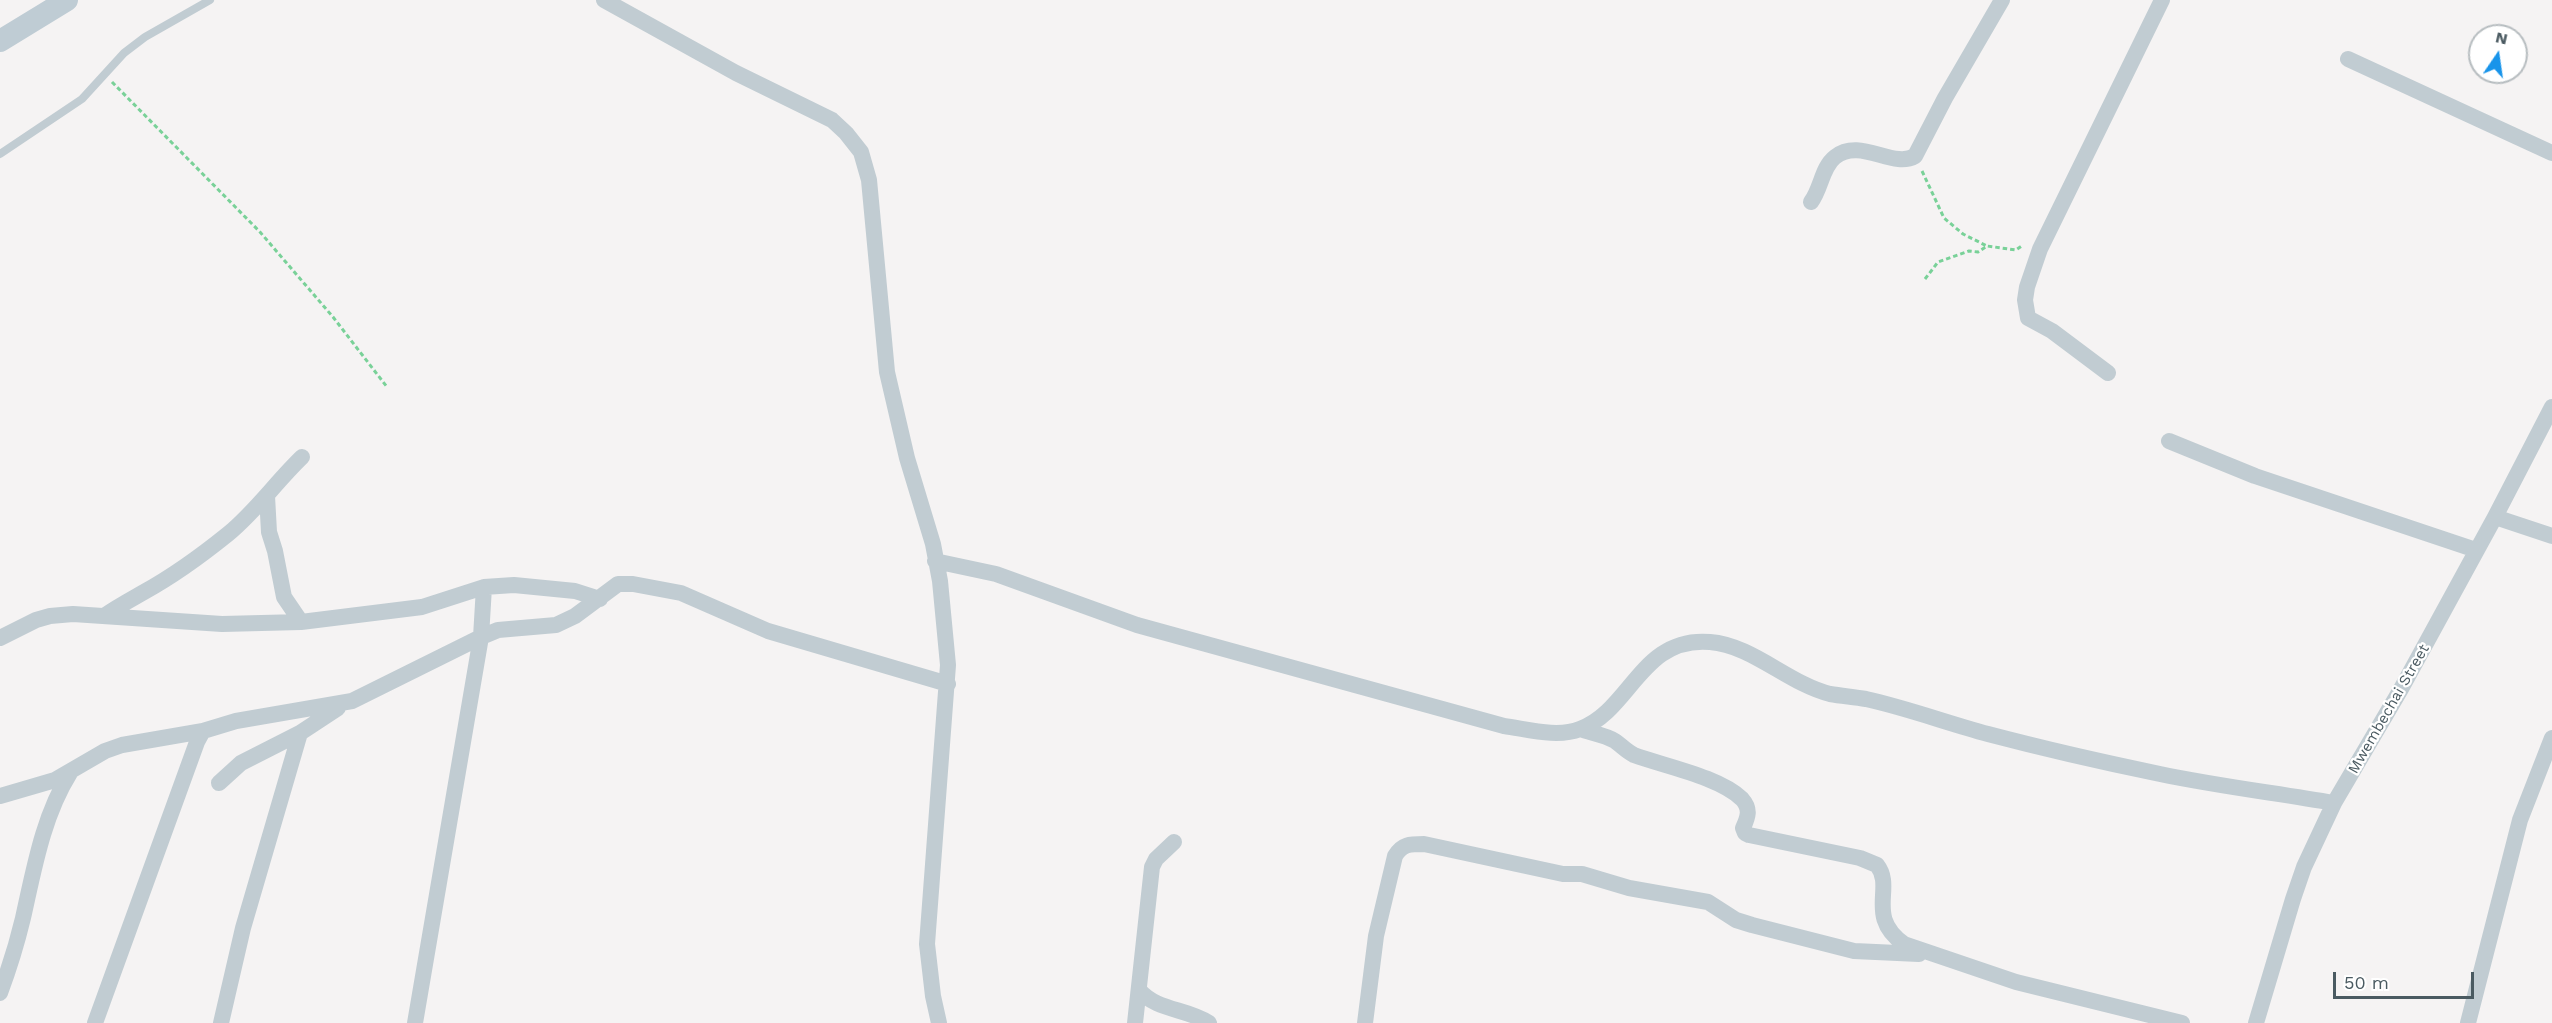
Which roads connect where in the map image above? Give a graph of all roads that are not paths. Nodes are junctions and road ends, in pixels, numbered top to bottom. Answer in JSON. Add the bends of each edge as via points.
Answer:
{"nodes":[{"id":1,"x":67,"y":0,"type":"edge"},
{"id":2,"x":210,"y":0,"type":"edge"},
{"id":3,"x":604,"y":0,"type":"edge"},
{"id":4,"x":2001,"y":0,"type":"edge"},
{"id":5,"x":2162,"y":0,"type":"edge"},
{"id":6,"x":1,"y":39,"type":"edge"},
{"id":7,"x":2348,"y":59,"type":"dead end"},
{"id":8,"x":2552,"y":153,"type":"edge"},
{"id":9,"x":0,"y":154,"type":"edge"},
{"id":10,"x":1811,"y":202,"type":"dead end"},
{"id":11,"x":2108,"y":373,"type":"dead end"},
{"id":12,"x":2552,"y":407,"type":"edge"},
{"id":13,"x":2169,"y":441,"type":"dead end"},
{"id":14,"x":303,"y":457,"type":"dead end"},
{"id":15,"x":267,"y":496,"type":"junction"},
{"id":16,"x":2495,"y":518,"type":"junction"},
{"id":17,"x":2552,"y":536,"type":"edge"},
{"id":18,"x":2476,"y":550,"type":"junction"},
{"id":19,"x":935,"y":561,"type":"junction"},
{"id":20,"x":484,"y":587,"type":"junction"},
{"id":21,"x":600,"y":599,"type":"junction"},
{"id":22,"x":104,"y":616,"type":"junction"},
{"id":23,"x":301,"y":622,"type":"junction"},
{"id":24,"x":480,"y":637,"type":"junction"},
{"id":25,"x":0,"y":638,"type":"edge"},
{"id":26,"x":948,"y":684,"type":"junction"},
{"id":27,"x":352,"y":701,"type":"junction"},
{"id":28,"x":1580,"y":729,"type":"junction"},
{"id":29,"x":203,"y":731,"type":"junction"},
{"id":30,"x":300,"y":733,"type":"junction"},
{"id":31,"x":2552,"y":738,"type":"edge"},
{"id":32,"x":72,"y":770,"type":"junction"},
{"id":33,"x":219,"y":783,"type":"dead end"},
{"id":34,"x":0,"y":796,"type":"edge"},
{"id":35,"x":2334,"y":803,"type":"junction"},
{"id":36,"x":1174,"y":843,"type":"dead end"},
{"id":37,"x":1927,"y":953,"type":"junction"},
{"id":38,"x":1138,"y":990,"type":"junction"},
{"id":39,"x":0,"y":993,"type":"edge"},
{"id":40,"x":96,"y":1023,"type":"edge"},
{"id":41,"x":221,"y":1023,"type":"edge"},
{"id":42,"x":415,"y":1023,"type":"edge"},
{"id":43,"x":939,"y":1023,"type":"edge"},
{"id":44,"x":1135,"y":1023,"type":"edge"},
{"id":45,"x":1209,"y":1023,"type":"edge"},
{"id":46,"x":1365,"y":1023,"type":"edge"},
{"id":47,"x":2182,"y":1023,"type":"edge"},
{"id":48,"x":2256,"y":1023,"type":"edge"},
{"id":49,"x":2468,"y":1023,"type":"edge"}],
"edges":[{"from":1,"to":6,"type":"street"},
{"from":2,"to":9,"type":"lane","via":[[145,37],[82,99]]},
{"from":3,"to":19,"type":"street","via":[[736,73],[832,120],[861,152],[869,180],[887,372]]},
{"from":4,"to":10,"type":"street","via":[[1915,156],[1906,160],[1863,150],[1840,154],[1831,162]]},
{"from":5,"to":11,"type":"street","via":[[2048,231],[2025,300],[2028,318]]},
{"from":7,"to":8,"type":"street"},
{"from":12,"to":16,"type":"street","name":"Mwembechai Street"},
{"from":13,"to":18,"type":"street","via":[[2255,476]]},
{"from":14,"to":15,"type":"street"},
{"from":15,"to":22,"type":"street","via":[[228,534]]},
{"from":15,"to":23,"type":"street","via":[[269,532],[282,587]]},
{"from":16,"to":17,"type":"street"},
{"from":16,"to":18,"type":"street","name":"Mwembechai Street"},
{"from":18,"to":35,"type":"street","name":"Mwembechai Street"},
{"from":19,"to":26,"type":"street"},
{"from":19,"to":28,"type":"street","via":[[996,574],[1137,625],[1442,711],[1504,726],[1560,733]]},
{"from":20,"to":21,"type":"street","via":[[514,585],[575,591]]},
{"from":20,"to":23,"type":"street","via":[[422,608]]},
{"from":20,"to":24,"type":"street"},
{"from":21,"to":24,"type":"street","via":[[555,625],[498,630]]},
{"from":21,"to":26,"type":"street","via":[[618,584],[681,593],[768,631]]},
{"from":22,"to":23,"type":"street","via":[[222,624]]},
{"from":22,"to":25,"type":"street","via":[[50,616]]},
{"from":24,"to":27,"type":"street"},
{"from":24,"to":42,"type":"street"},
{"from":26,"to":43,"type":"street","via":[[927,944]]},
{"from":27,"to":29,"type":"street","via":[[236,721]]},
{"from":27,"to":30,"type":"street"},
{"from":28,"to":35,"type":"street","via":[[1606,711],[1642,669],[1669,650],[1688,643],[1711,642],[1736,649],[1829,693],[2162,774]]},
{"from":28,"to":37,"type":"street","via":[[1614,741],[1632,754],[1730,790],[1741,798],[1749,812],[1745,833],[1877,865],[1885,926],[1904,944]]},
{"from":29,"to":32,"type":"street","via":[[122,745]]},
{"from":29,"to":40,"type":"street"},
{"from":30,"to":33,"type":"street","via":[[241,763]]},
{"from":30,"to":41,"type":"street","via":[[243,928]]},
{"from":31,"to":49,"type":"street","via":[[2520,820]]},
{"from":32,"to":34,"type":"street","via":[[55,780]]},
{"from":32,"to":39,"type":"street","via":[[58,792],[42,839]]},
{"from":35,"to":48,"type":"street","name":"Mwembechai Street","via":[[2304,867]]},
{"from":36,"to":38,"type":"street","via":[[1152,867]]},
{"from":37,"to":46,"type":"street","via":[[1854,951],[1736,920],[1708,902],[1629,888],[1582,874],[1563,874],[1410,844],[1400,848],[1395,856],[1376,936]]},
{"from":37,"to":47,"type":"street","via":[[2016,982]]},
{"from":38,"to":44,"type":"street"},
{"from":38,"to":45,"type":"street","via":[[1154,1004]]}]}
